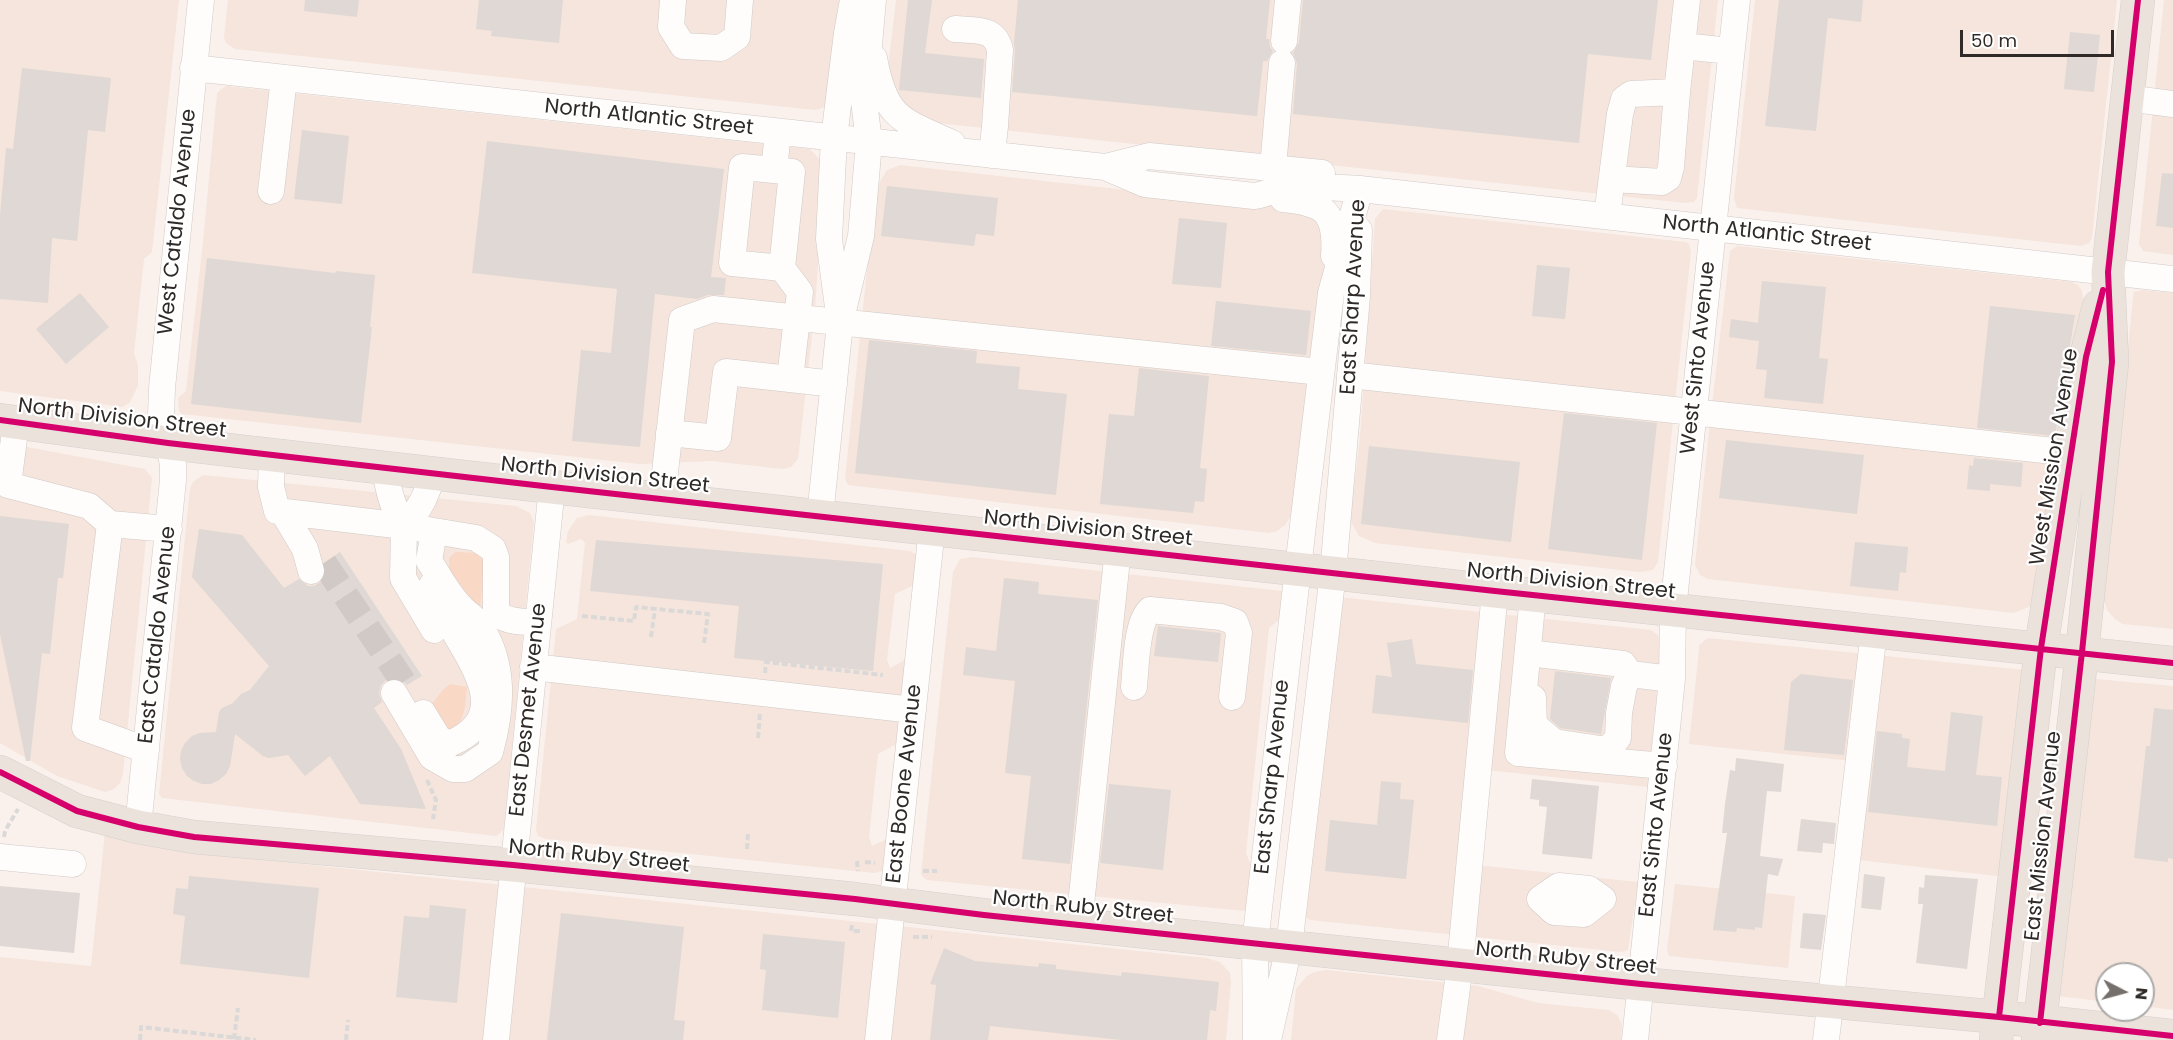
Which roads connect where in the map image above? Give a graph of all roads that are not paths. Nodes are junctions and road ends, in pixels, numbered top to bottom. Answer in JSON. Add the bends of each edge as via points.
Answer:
{"nodes":[{"id":1,"x":201,"y":0,"type":"edge"},
{"id":2,"x":673,"y":0,"type":"edge"},
{"id":3,"x":740,"y":0,"type":"edge"},
{"id":4,"x":853,"y":0,"type":"edge"},
{"id":5,"x":873,"y":0,"type":"edge"},
{"id":6,"x":1288,"y":0,"type":"edge"},
{"id":7,"x":1687,"y":0,"type":"edge"},
{"id":8,"x":1737,"y":0,"type":"edge"},
{"id":9,"x":2138,"y":0,"type":"edge"},
{"id":10,"x":955,"y":29,"type":"dead end"},
{"id":11,"x":869,"y":33,"type":"junction"},
{"id":12,"x":1682,"y":46,"type":"junction"},
{"id":13,"x":1731,"y":51,"type":"junction"},
{"id":14,"x":193,"y":68,"type":"junction"},
{"id":15,"x":284,"y":78,"type":"junction"},
{"id":16,"x":1677,"y":92,"type":"junction"},
{"id":17,"x":2127,"y":98,"type":"junction"},
{"id":18,"x":2173,"y":104,"type":"edge"},
{"id":19,"x":778,"y":132,"type":"junction"},
{"id":20,"x":834,"y":138,"type":"junction"},
{"id":21,"x":869,"y":142,"type":"junction"},
{"id":22,"x":983,"y":154,"type":"junction"},
{"id":23,"x":1105,"y":167,"type":"junction"},
{"id":24,"x":1273,"y":168,"type":"junction"},
{"id":25,"x":774,"y":170,"type":"junction"},
{"id":26,"x":1612,"y":179,"type":"junction"},
{"id":27,"x":1360,"y":189,"type":"junction"},
{"id":28,"x":271,"y":191,"type":"dead end"},
{"id":29,"x":1254,"y":196,"type":"junction"},
{"id":30,"x":1607,"y":216,"type":"junction"},
{"id":31,"x":1713,"y":228,"type":"junction"},
{"id":32,"x":782,"y":268,"type":"junction"},
{"id":33,"x":2108,"y":272,"type":"junction"},
{"id":34,"x":2173,"y":279,"type":"edge"},
{"id":35,"x":1331,"y":293,"type":"junction"},
{"id":36,"x":797,"y":318,"type":"junction"},
{"id":37,"x":840,"y":323,"type":"junction"},
{"id":38,"x":1322,"y":372,"type":"junction"},
{"id":39,"x":1350,"y":375,"type":"junction"},
{"id":40,"x":790,"y":379,"type":"junction"},
{"id":41,"x":834,"y":384,"type":"junction"},
{"id":42,"x":1694,"y":413,"type":"junction"},
{"id":43,"x":8,"y":422,"type":"edge"},
{"id":44,"x":669,"y":433,"type":"junction"},
{"id":45,"x":168,"y":443,"type":"junction"},
{"id":46,"x":2072,"y":453,"type":"junction"},
{"id":47,"x":272,"y":454,"type":"junction"},
{"id":48,"x":385,"y":468,"type":"junction"},
{"id":49,"x":5,"y":469,"type":"edge"},
{"id":50,"x":434,"y":473,"type":"junction"},
{"id":51,"x":552,"y":487,"type":"junction"},
{"id":52,"x":662,"y":499,"type":"junction"},
{"id":53,"x":283,"y":512,"type":"junction"},
{"id":54,"x":820,"y":516,"type":"junction"},
{"id":55,"x":110,"y":524,"type":"junction"},
{"id":56,"x":404,"y":525,"type":"junction"},
{"id":57,"x":932,"y":528,"type":"junction"},
{"id":58,"x":168,"y":529,"type":"junction"},
{"id":59,"x":434,"y":531,"type":"junction"},
{"id":60,"x":1118,"y":549,"type":"junction"},
{"id":61,"x":313,"y":561,"type":"tunnel mouth"},
{"id":62,"x":429,"y":561,"type":"junction"},
{"id":63,"x":1297,"y":568,"type":"junction"},
{"id":64,"x":1333,"y":573,"type":"junction"},
{"id":65,"x":1495,"y":591,"type":"junction"},
{"id":66,"x":1533,"y":595,"type":"junction"},
{"id":67,"x":1673,"y":609,"type":"junction"},
{"id":68,"x":538,"y":623,"type":"junction"},
{"id":69,"x":1874,"y":631,"type":"junction"},
{"id":70,"x":2041,"y":648,"type":"junction"},
{"id":71,"x":2082,"y":652,"type":"junction"},
{"id":72,"x":1528,"y":653,"type":"junction"},
{"id":73,"x":2173,"y":663,"type":"edge"},
{"id":74,"x":476,"y":667,"type":"junction"},
{"id":75,"x":533,"y":667,"type":"junction"},
{"id":76,"x":1630,"y":674,"type":"junction"},
{"id":77,"x":1672,"y":679,"type":"junction"},
{"id":78,"x":1134,"y":687,"type":"dead end"},
{"id":79,"x":1232,"y":697,"type":"dead end"},
{"id":80,"x":913,"y":710,"type":"junction"},
{"id":81,"x":146,"y":750,"type":"junction"},
{"id":82,"x":490,"y":752,"type":"junction"},
{"id":83,"x":524,"y":762,"type":"junction"},
{"id":84,"x":1664,"y":766,"type":"junction"},
{"id":85,"x":7,"y":788,"type":"edge"},
{"id":86,"x":138,"y":827,"type":"junction"},
{"id":87,"x":2,"y":848,"type":"edge"},
{"id":88,"x":73,"y":864,"type":"dead end"},
{"id":89,"x":513,"y":865,"type":"junction"},
{"id":90,"x":893,"y":903,"type":"junction"},
{"id":91,"x":1079,"y":924,"type":"junction"},
{"id":92,"x":1255,"y":943,"type":"junction"},
{"id":93,"x":1289,"y":946,"type":"junction"},
{"id":94,"x":1460,"y":965,"type":"junction"},
{"id":95,"x":1641,"y":984,"type":"junction"},
{"id":96,"x":1831,"y":1001,"type":"junction"},
{"id":97,"x":1998,"y":1028,"type":"edge"},
{"id":98,"x":2039,"y":1031,"type":"edge"},
{"id":99,"x":2173,"y":1036,"type":"edge"},
{"id":100,"x":1450,"y":1039,"type":"edge"},
{"id":101,"x":496,"y":1040,"type":"edge"},
{"id":102,"x":878,"y":1040,"type":"edge"},
{"id":103,"x":1256,"y":1040,"type":"edge"},
{"id":104,"x":1268,"y":1040,"type":"edge"},
{"id":105,"x":1635,"y":1040,"type":"edge"},
{"id":106,"x":1827,"y":1040,"type":"edge"}],
"edges":[{"from":1,"to":14,"type":"street","name":"West Cataldo Avenue"},
{"from":2,"to":3,"type":"street","via":[[670,27],[684,45],[721,48],[737,37]]},
{"from":4,"to":20,"type":"street"},
{"from":5,"to":11,"type":"street"},
{"from":6,"to":24,"type":"street"},
{"from":7,"to":12,"type":"street"},
{"from":8,"to":13,"type":"street","name":"West Sinto Avenue"},
{"from":9,"to":17,"type":"main road","name":"West Mission Avenue"},
{"from":10,"to":22,"type":"street","via":[[991,34],[997,39],[999,60]]},
{"from":11,"to":21,"type":"street","via":[[864,101]]},
{"from":11,"to":22,"type":"street","via":[[878,82],[888,106],[902,119]]},
{"from":12,"to":13,"type":"street"},
{"from":12,"to":16,"type":"street"},
{"from":13,"to":31,"type":"street","name":"West Sinto Avenue"},
{"from":14,"to":15,"type":"street","name":"North Atlantic Street"},
{"from":14,"to":45,"type":"street","name":"West Cataldo Avenue","via":[[162,388],[161,415]]},
{"from":15,"to":19,"type":"street","name":"North Atlantic Street"},
{"from":15,"to":28,"type":"street"},
{"from":16,"to":26,"type":"street","via":[[1631,94],[1624,99]]},
{"from":16,"to":26,"type":"street","via":[[1668,178],[1662,182]]},
{"from":17,"to":18,"type":"street"},
{"from":17,"to":33,"type":"main road","name":"West Mission Avenue"},
{"from":19,"to":20,"type":"street","name":"North Atlantic Street"},
{"from":19,"to":25,"type":"street"},
{"from":20,"to":21,"type":"street","name":"North Atlantic Street"},
{"from":20,"to":37,"type":"street","via":[[829,239]]},
{"from":21,"to":22,"type":"street","name":"North Atlantic Street"},
{"from":21,"to":37,"type":"street","via":[[861,236]]},
{"from":22,"to":23,"type":"street","name":"North Atlantic Street"},
{"from":23,"to":24,"type":"street","name":"North Atlantic Street","via":[[1149,156]]},
{"from":23,"to":29,"type":"street","name":"North Atlantic Street","via":[[1145,184]]},
{"from":24,"to":27,"type":"street","name":"North Atlantic Street","via":[[1340,178]]},
{"from":25,"to":32,"type":"street","via":[[792,172]]},
{"from":25,"to":32,"type":"street","via":[[742,167],[732,263]]},
{"from":26,"to":30,"type":"street"},
{"from":27,"to":29,"type":"street","name":"North Atlantic Street","via":[[1281,188]]},
{"from":27,"to":30,"type":"street","name":"North Atlantic Street"},
{"from":27,"to":35,"type":"street","name":"East Sharp Avenue"},
{"from":27,"to":39,"type":"street","name":"East Sharp Avenue"},
{"from":29,"to":35,"type":"street","via":[[1317,205],[1328,215],[1334,226]]},
{"from":30,"to":31,"type":"street","name":"North Atlantic Street"},
{"from":31,"to":33,"type":"street","name":"North Atlantic Street"},
{"from":31,"to":42,"type":"street","name":"West Sinto Avenue"},
{"from":32,"to":36,"type":"street","via":[[800,292]]},
{"from":33,"to":34,"type":"street","name":"North Atlantic Street"},
{"from":33,"to":46,"type":"main road","name":"West Mission Avenue","via":[[2086,357]]},
{"from":33,"to":71,"type":"main road","name":"West Mission Avenue","via":[[2112,362]]},
{"from":35,"to":38,"type":"street","name":"East Sharp Avenue"},
{"from":36,"to":37,"type":"street"},
{"from":36,"to":40,"type":"street"},
{"from":36,"to":44,"type":"street","via":[[713,309],[682,320]]},
{"from":37,"to":38,"type":"street"},
{"from":37,"to":41,"type":"street"},
{"from":38,"to":63,"type":"street","name":"East Sharp Avenue"},
{"from":39,"to":42,"type":"street"},
{"from":39,"to":64,"type":"street","name":"East Sharp Avenue"},
{"from":40,"to":41,"type":"street"},
{"from":40,"to":44,"type":"street","via":[[726,372],[718,438]]},
{"from":41,"to":54,"type":"street"},
{"from":42,"to":46,"type":"street"},
{"from":42,"to":67,"type":"street","name":"West Sinto Avenue"},
{"from":43,"to":45,"type":"main road","name":"North Division Street"},
{"from":43,"to":49,"type":"street"},
{"from":44,"to":52,"type":"street"},
{"from":45,"to":47,"type":"main road","name":"North Division Street"},
{"from":45,"to":58,"type":"street","name":"East Cataldo Avenue","via":[[173,464]]},
{"from":46,"to":70,"type":"main road","name":"West Mission Avenue"},
{"from":47,"to":48,"type":"main road","name":"North Division Street"},
{"from":47,"to":53,"type":"street","via":[[272,489],[276,508]]},
{"from":48,"to":50,"type":"main road","name":"North Division Street"},
{"from":48,"to":56,"type":"street","via":[[395,512]]},
{"from":49,"to":55,"type":"street","via":[[8,485],[89,506]]},
{"from":50,"to":51,"type":"main road","name":"North Division Street"},
{"from":50,"to":56,"type":"street","via":[[416,514]]},
{"from":51,"to":52,"type":"main road","name":"North Division Street"},
{"from":51,"to":68,"type":"street","name":"East Desmet Avenue"},
{"from":52,"to":54,"type":"main road","name":"North Division Street"},
{"from":53,"to":56,"type":"street"},
{"from":53,"to":61,"type":"street"},
{"from":54,"to":57,"type":"main road","name":"North Division Street"},
{"from":55,"to":58,"type":"street"},
{"from":55,"to":81,"type":"street","via":[[85,728]]},
{"from":56,"to":59,"type":"street"},
{"from":56,"to":74,"type":"street","via":[[403,578]]},
{"from":57,"to":60,"type":"main road","name":"North Division Street"},
{"from":57,"to":80,"type":"street","name":"East Boone Avenue"},
{"from":58,"to":81,"type":"street","name":"East Cataldo Avenue"},
{"from":59,"to":62,"type":"street"},
{"from":59,"to":68,"type":"street","via":[[476,538],[493,549],[496,612],[507,619]]},
{"from":60,"to":63,"type":"main road","name":"North Division Street"},
{"from":60,"to":91,"type":"street"},
{"from":62,"to":74,"type":"street","via":[[434,597]]},
{"from":62,"to":74,"type":"street","via":[[460,606],[477,621],[489,643]]},
{"from":63,"to":64,"type":"main road","name":"North Division Street"},
{"from":63,"to":92,"type":"street","name":"East Sharp Avenue"},
{"from":64,"to":65,"type":"main road","name":"North Division Street"},
{"from":64,"to":93,"type":"street","name":"East Sharp Avenue"},
{"from":65,"to":66,"type":"main road","name":"North Division Street"},
{"from":65,"to":94,"type":"street"},
{"from":66,"to":67,"type":"main road","name":"North Division Street"},
{"from":66,"to":72,"type":"street"},
{"from":67,"to":69,"type":"main road","name":"North Division Street"},
{"from":67,"to":77,"type":"street","name":"East Sinto Avenue"},
{"from":68,"to":75,"type":"street","name":"East Desmet Avenue"},
{"from":69,"to":70,"type":"main road","name":"North Division Street"},
{"from":69,"to":96,"type":"street"},
{"from":70,"to":71,"type":"main road","name":"North Division Street"},
{"from":70,"to":97,"type":"main road","name":"East Mission Avenue"},
{"from":71,"to":73,"type":"main road","name":"North Division Street"},
{"from":71,"to":98,"type":"main road","name":"East Mission Avenue"},
{"from":72,"to":76,"type":"street","via":[[1623,664]]},
{"from":72,"to":76,"type":"street","via":[[1534,684],[1534,725],[1554,742],[1566,745],[1607,750],[1614,744],[1624,686]]},
{"from":72,"to":84,"type":"street","via":[[1518,753]]},
{"from":74,"to":82,"type":"street","via":[[501,690]]},
{"from":74,"to":82,"type":"street","via":[[485,692],[483,714],[465,737],[449,744],[439,739],[400,690],[432,757],[453,769],[465,769]]},
{"from":75,"to":80,"type":"street"},
{"from":75,"to":83,"type":"street","name":"East Desmet Avenue"},
{"from":76,"to":77,"type":"street"},
{"from":77,"to":84,"type":"street","name":"East Sinto Avenue"},
{"from":78,"to":79,"type":"street","via":[[1144,615],[1150,610],[1173,612],[1235,622],[1239,633]]},
{"from":80,"to":90,"type":"street","name":"East Boone Avenue"},
{"from":81,"to":86,"type":"street","name":"East Cataldo Avenue"},
{"from":82,"to":83,"type":"street"},
{"from":83,"to":89,"type":"street","name":"East Desmet Avenue"},
{"from":84,"to":95,"type":"street","name":"East Sinto Avenue"},
{"from":85,"to":86,"type":"main road","name":"North Ruby Street"},
{"from":86,"to":89,"type":"main road","name":"North Ruby Street","via":[[204,838]]},
{"from":87,"to":88,"type":"street"},
{"from":89,"to":90,"type":"main road","name":"North Ruby Street"},
{"from":89,"to":101,"type":"street","name":"East Desmet Avenue"},
{"from":90,"to":91,"type":"main road","name":"North Ruby Street"},
{"from":90,"to":102,"type":"street","name":"East Boone Avenue"},
{"from":91,"to":92,"type":"main road","name":"North Ruby Street"},
{"from":92,"to":93,"type":"main road","name":"North Ruby Street"},
{"from":92,"to":103,"type":"street","name":"East Sharp Avenue"},
{"from":93,"to":94,"type":"main road","name":"North Ruby Street"},
{"from":93,"to":104,"type":"street","name":"East Sharp Avenue"},
{"from":94,"to":95,"type":"main road","name":"North Ruby Street"},
{"from":94,"to":100,"type":"street"},
{"from":95,"to":96,"type":"main road","name":"North Ruby Street"},
{"from":95,"to":105,"type":"street","name":"East Sinto Avenue"},
{"from":96,"to":97,"type":"main road","name":"North Ruby Street"},
{"from":96,"to":106,"type":"street"},
{"from":97,"to":98,"type":"main road","name":"North Ruby Street"},
{"from":98,"to":99,"type":"main road","name":"North Ruby Street"}]}
